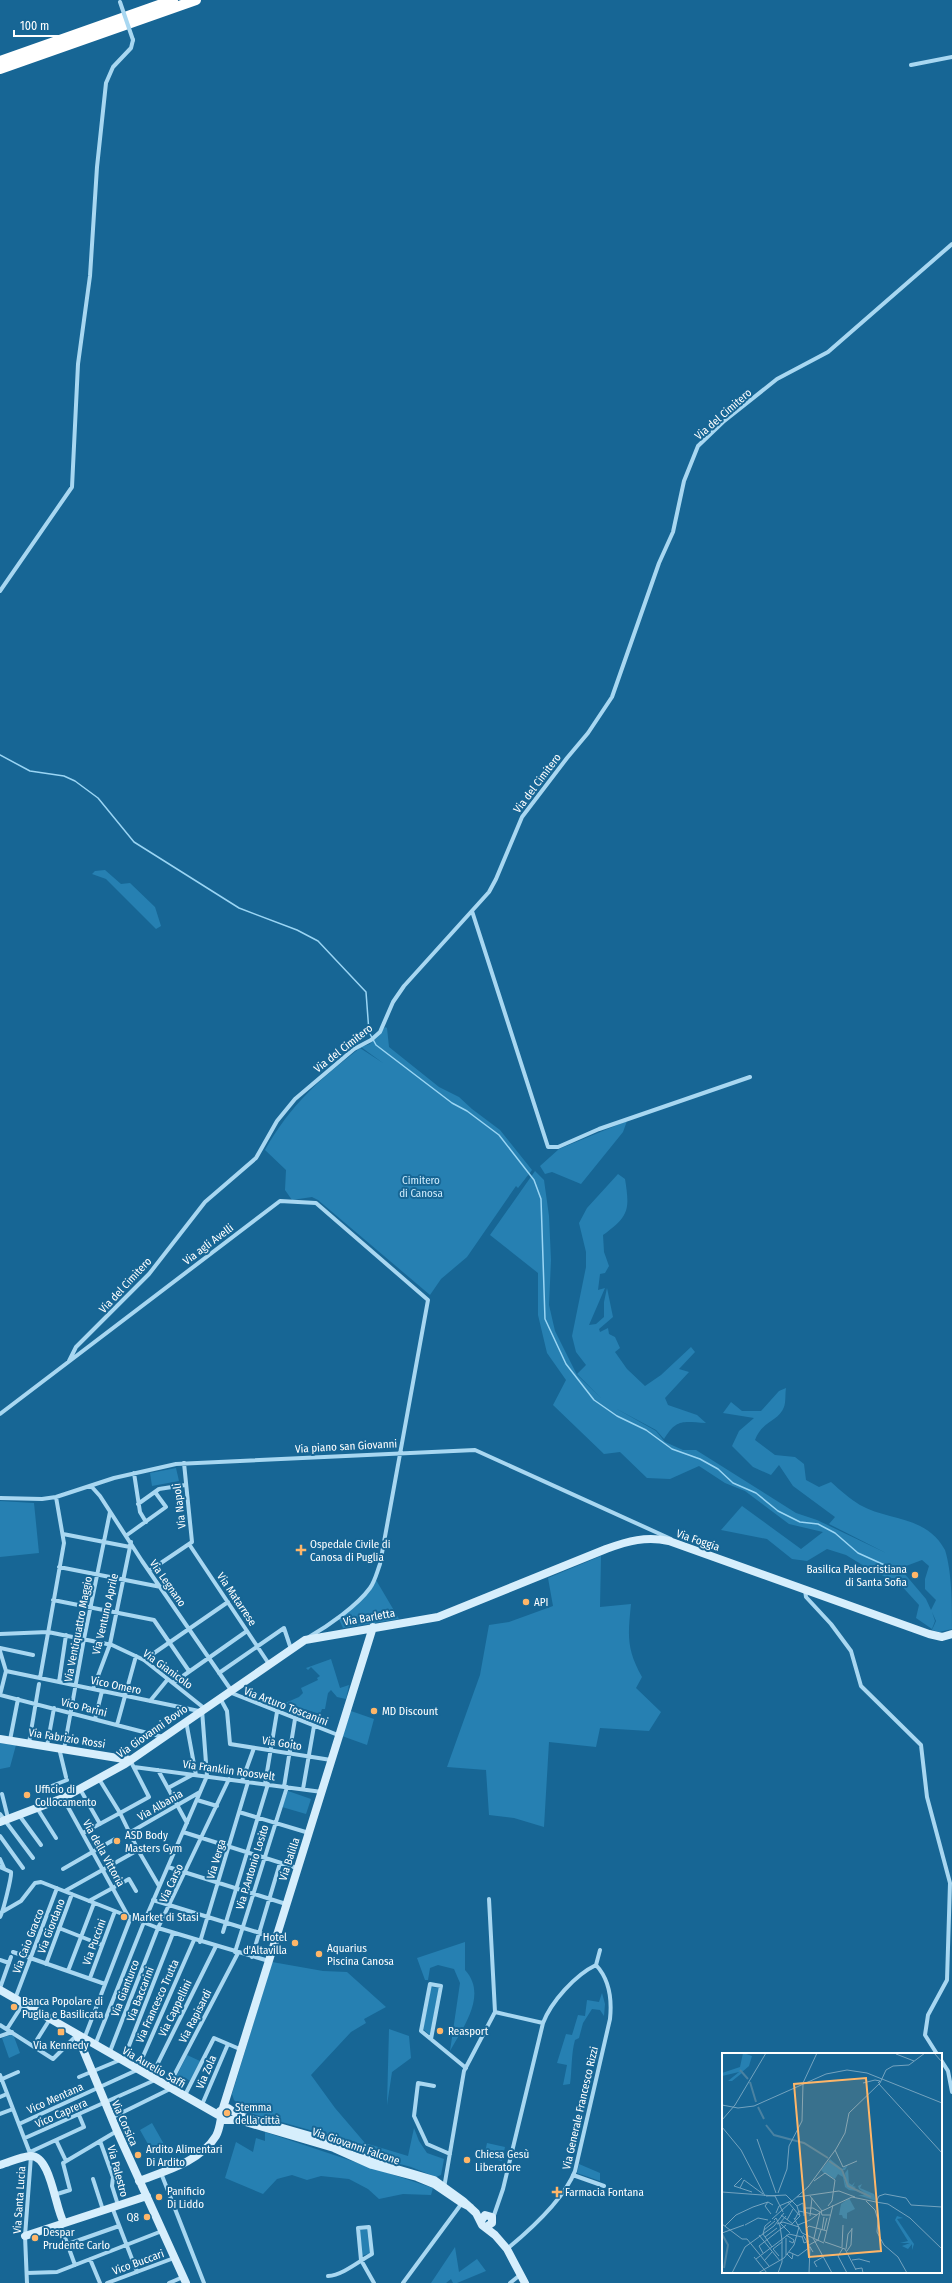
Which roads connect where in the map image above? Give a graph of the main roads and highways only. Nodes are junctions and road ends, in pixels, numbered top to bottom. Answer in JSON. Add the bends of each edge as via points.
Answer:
{"nodes":[{"id":1,"x":173,"y":0,"type":"edge"},
{"id":2,"x":196,"y":0,"type":"edge"},
{"id":3,"x":0,"y":61,"type":"edge"},
{"id":4,"x":0,"y":69,"type":"edge"}],
"edges":[{"from":1,"to":3,"type":"highway"},
{"from":2,"to":4,"type":"highway"}]}
